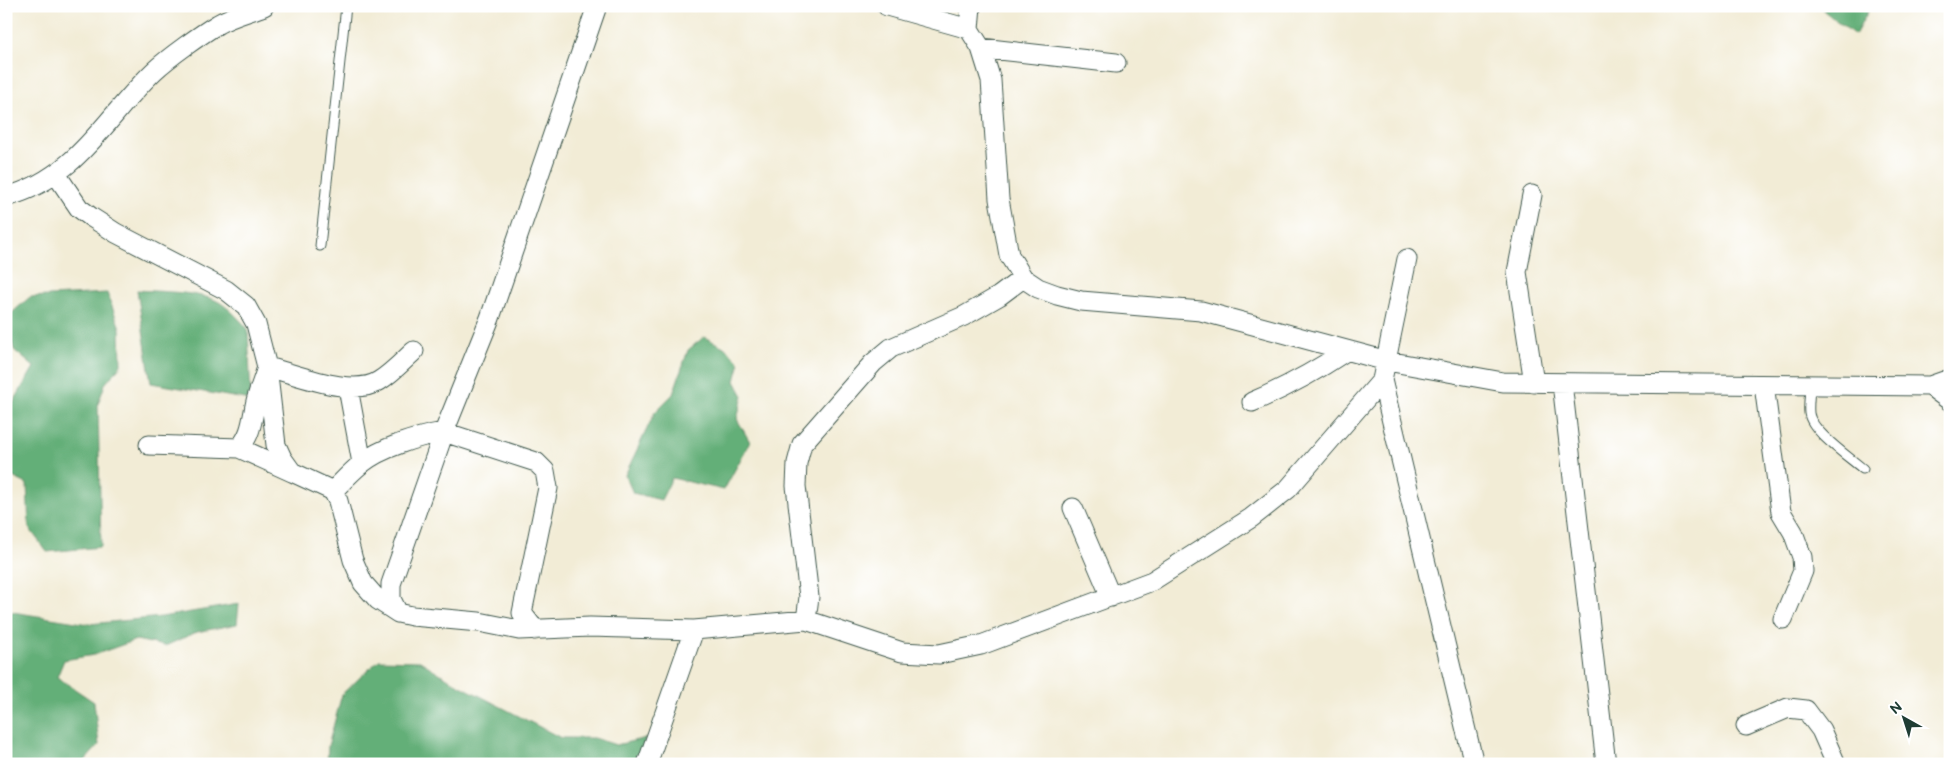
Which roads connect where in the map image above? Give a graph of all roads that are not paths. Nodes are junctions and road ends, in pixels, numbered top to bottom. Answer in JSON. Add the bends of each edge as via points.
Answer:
{"nodes":[{"id":1,"x":264,"y":6,"type":"edge"},
{"id":2,"x":346,"y":6,"type":"edge"},
{"id":3,"x":597,"y":6,"type":"edge"},
{"id":4,"x":887,"y":6,"type":"edge"},
{"id":5,"x":971,"y":6,"type":"edge"},
{"id":6,"x":970,"y":29,"type":"junction"},
{"id":7,"x":981,"y":48,"type":"junction"},
{"id":8,"x":1116,"y":63,"type":"dead end"},
{"id":9,"x":56,"y":174,"type":"junction"},
{"id":10,"x":1532,"y":195,"type":"dead end"},
{"id":11,"x":6,"y":197,"type":"edge"},
{"id":12,"x":320,"y":246,"type":"dead end"},
{"id":13,"x":1407,"y":259,"type":"dead end"},
{"id":14,"x":1023,"y":278,"type":"junction"},
{"id":15,"x":414,"y":351,"type":"dead end"},
{"id":16,"x":1346,"y":351,"type":"junction"},
{"id":17,"x":1387,"y":361,"type":"junction"},
{"id":18,"x":267,"y":367,"type":"junction"},
{"id":19,"x":1950,"y":379,"type":"edge"},
{"id":20,"x":1382,"y":380,"type":"junction"},
{"id":21,"x":1534,"y":383,"type":"junction"},
{"id":22,"x":1562,"y":383,"type":"junction"},
{"id":23,"x":1764,"y":385,"type":"junction"},
{"id":24,"x":1810,"y":385,"type":"junction"},
{"id":25,"x":1930,"y":386,"type":"junction"},
{"id":26,"x":348,"y":388,"type":"junction"},
{"id":27,"x":1950,"y":401,"type":"edge"},
{"id":28,"x":1252,"y":402,"type":"dead end"},
{"id":29,"x":444,"y":432,"type":"junction"},
{"id":30,"x":149,"y":445,"type":"dead end"},
{"id":31,"x":239,"y":448,"type":"junction"},
{"id":32,"x":362,"y":463,"type":"junction"},
{"id":33,"x":1863,"y":470,"type":"dead end"},
{"id":34,"x":292,"y":472,"type":"junction"},
{"id":35,"x":333,"y":492,"type":"junction"},
{"id":36,"x":1073,"y":508,"type":"dead end"},
{"id":37,"x":1111,"y":597,"type":"junction"},
{"id":38,"x":398,"y":613,"type":"junction"},
{"id":39,"x":1783,"y":619,"type":"dead end"},
{"id":40,"x":806,"y":620,"type":"junction"},
{"id":41,"x":535,"y":630,"type":"junction"},
{"id":42,"x":694,"y":630,"type":"junction"},
{"id":43,"x":1746,"y":726,"type":"dead end"},
{"id":44,"x":648,"y":764,"type":"edge"},
{"id":45,"x":1474,"y":764,"type":"edge"},
{"id":46,"x":1606,"y":764,"type":"edge"},
{"id":47,"x":1836,"y":764,"type":"edge"}],
"edges":[{"from":1,"to":9,"type":"street","via":[[219,24],[154,71],[88,147]]},
{"from":2,"to":12,"type":"lane"},
{"from":3,"to":29,"type":"street","via":[[490,318]]},
{"from":4,"to":6,"type":"street"},
{"from":5,"to":6,"type":"street"},
{"from":6,"to":7,"type":"street"},
{"from":7,"to":8,"type":"street"},
{"from":7,"to":14,"type":"street","via":[[992,80],[1003,230],[1008,254]]},
{"from":9,"to":11,"type":"street","via":[[23,193]]},
{"from":9,"to":18,"type":"street","via":[[79,208],[91,217],[226,290],[246,306],[256,324]]},
{"from":10,"to":21,"type":"street","via":[[1517,272]]},
{"from":13,"to":17,"type":"street"},
{"from":14,"to":16,"type":"street","via":[[1047,292],[1081,301],[1201,311]]},
{"from":14,"to":40,"type":"street","via":[[964,316],[891,348],[802,444],[796,486],[809,597]]},
{"from":15,"to":26,"type":"street","via":[[379,381],[363,388]]},
{"from":16,"to":17,"type":"street"},
{"from":16,"to":28,"type":"street","via":[[1310,374]]},
{"from":17,"to":20,"type":"street"},
{"from":17,"to":21,"type":"street","via":[[1503,382]]},
{"from":18,"to":26,"type":"street"},
{"from":18,"to":31,"type":"street","via":[[250,431]]},
{"from":18,"to":34,"type":"street","via":[[276,445]]},
{"from":19,"to":25,"type":"street"},
{"from":20,"to":37,"type":"street","via":[[1288,489],[1251,518],[1152,581]]},
{"from":20,"to":45,"type":"street"},
{"from":21,"to":22,"type":"street"},
{"from":22,"to":23,"type":"street"},
{"from":22,"to":46,"type":"street"},
{"from":23,"to":24,"type":"street"},
{"from":23,"to":39,"type":"street","via":[[1781,512],[1802,557],[1803,571]]},
{"from":24,"to":25,"type":"street"},
{"from":24,"to":33,"type":"lane","via":[[1811,420]]},
{"from":25,"to":27,"type":"street"},
{"from":26,"to":32,"type":"street"},
{"from":29,"to":32,"type":"street","via":[[392,448]]},
{"from":29,"to":38,"type":"street","via":[[391,584],[391,599]]},
{"from":29,"to":41,"type":"street","via":[[536,462],[545,471],[548,488],[523,606],[526,620]]},
{"from":30,"to":31,"type":"street"},
{"from":31,"to":34,"type":"street"},
{"from":32,"to":35,"type":"street"},
{"from":34,"to":35,"type":"street"},
{"from":35,"to":38,"type":"street","via":[[363,583],[378,600]]},
{"from":36,"to":37,"type":"street"},
{"from":37,"to":40,"type":"street","via":[[981,645],[939,654],[902,652]]},
{"from":38,"to":41,"type":"street"},
{"from":40,"to":42,"type":"street"},
{"from":41,"to":42,"type":"street","via":[[590,627]]},
{"from":42,"to":44,"type":"street"},
{"from":43,"to":47,"type":"street","via":[[1788,708],[1806,710],[1821,730]]}]}
